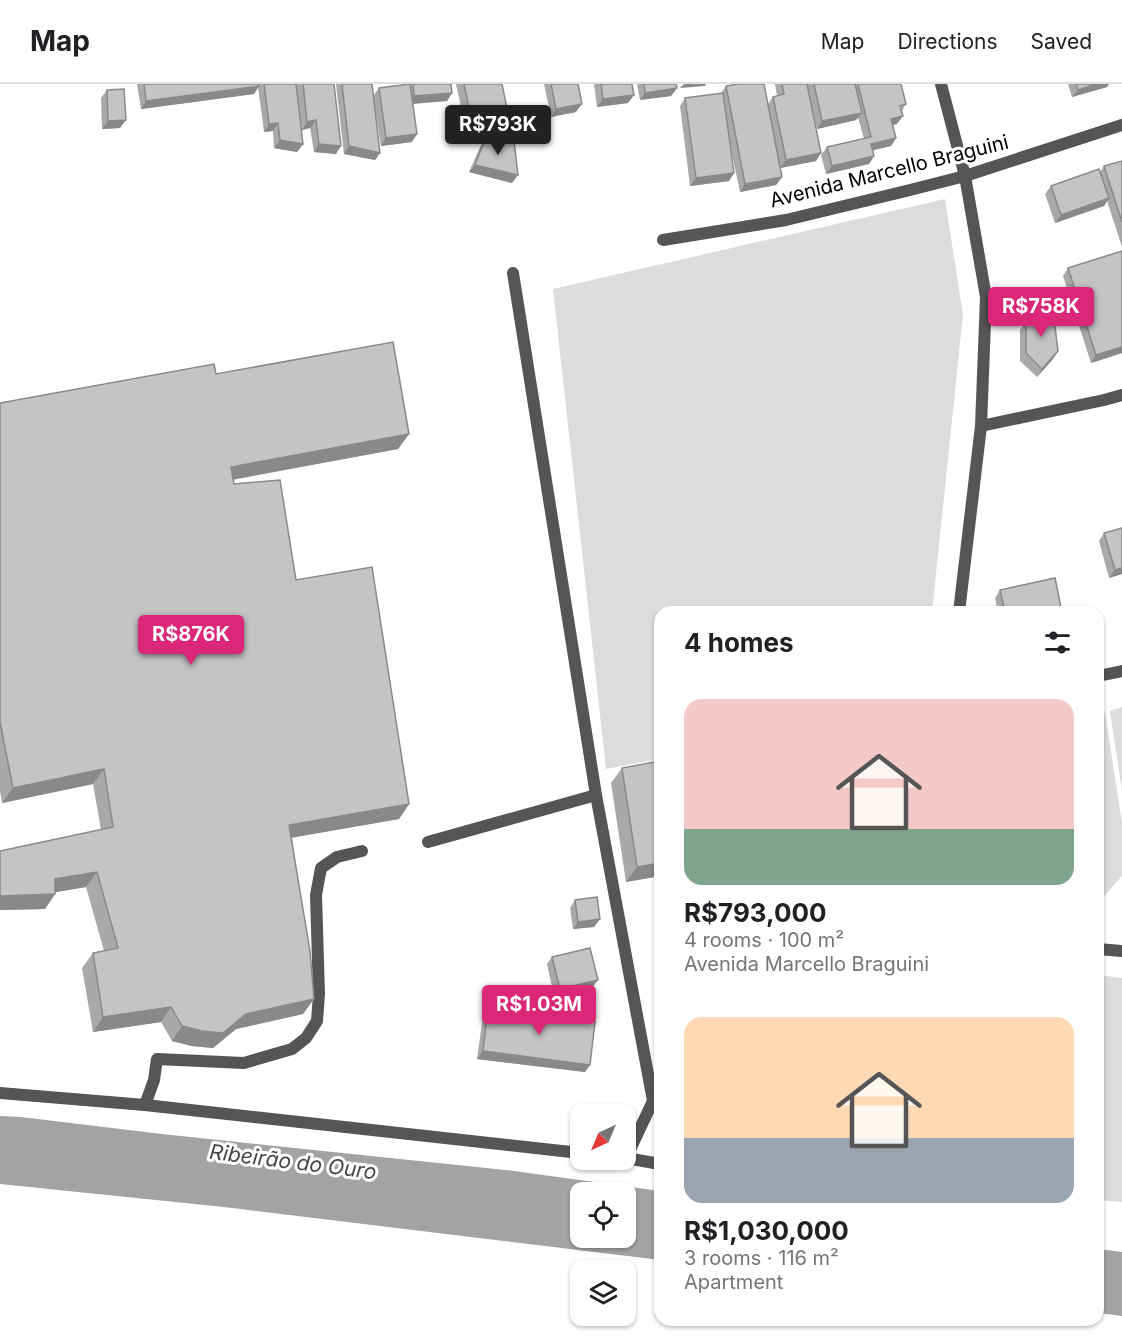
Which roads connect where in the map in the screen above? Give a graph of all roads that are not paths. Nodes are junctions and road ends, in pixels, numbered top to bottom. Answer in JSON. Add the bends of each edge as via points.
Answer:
{"nodes":[{"id":1,"x":941,"y":84,"type":"edge"},
{"id":2,"x":1122,"y":125,"type":"edge"},
{"id":3,"x":965,"y":176,"type":"junction"},
{"id":4,"x":663,"y":240,"type":"dead end"},
{"id":5,"x":513,"y":273,"type":"dead end"},
{"id":6,"x":1122,"y":395,"type":"edge"},
{"id":7,"x":981,"y":426,"type":"junction"},
{"id":8,"x":960,"y":606,"type":"edge"},
{"id":9,"x":1122,"y":671,"type":"edge"},
{"id":10,"x":1104,"y":675,"type":"edge"},
{"id":11,"x":596,"y":795,"type":"junction"},
{"id":12,"x":428,"y":842,"type":"dead end"},
{"id":13,"x":362,"y":851,"type":"dead end"},
{"id":14,"x":1104,"y":950,"type":"edge"},
{"id":15,"x":1122,"y":951,"type":"edge"},
{"id":16,"x":0,"y":1093,"type":"edge"},
{"id":17,"x":654,"y":1095,"type":"edge"},
{"id":18,"x":145,"y":1105,"type":"junction"},
{"id":19,"x":654,"y":1109,"type":"edge"},
{"id":20,"x":636,"y":1140,"type":"edge"},
{"id":21,"x":570,"y":1153,"type":"edge"},
{"id":22,"x":636,"y":1160,"type":"edge"},
{"id":23,"x":654,"y":1163,"type":"edge"}],
"edges":[{"from":1,"to":3,"type":"street"},
{"from":2,"to":3,"type":"street","name":"Avenida Marcello Braguini"},
{"from":3,"to":4,"type":"street","name":"Avenida Marcello Braguini","via":[[786,220]]},
{"from":3,"to":7,"type":"street","via":[[986,297]]},
{"from":5,"to":11,"type":"street"},
{"from":6,"to":7,"type":"street"},
{"from":7,"to":8,"type":"street"},
{"from":9,"to":10,"type":"street"},
{"from":11,"to":12,"type":"street"},
{"from":11,"to":17,"type":"street"},
{"from":13,"to":18,"type":"street","via":[[337,857],[321,868],[316,895],[318,1003],[316,1021],[306,1038],[292,1049],[244,1063],[157,1059]]},
{"from":14,"to":15,"type":"street"},
{"from":16,"to":18,"type":"street"},
{"from":18,"to":21,"type":"street"},
{"from":19,"to":20,"type":"street"},
{"from":22,"to":23,"type":"street"}]}
